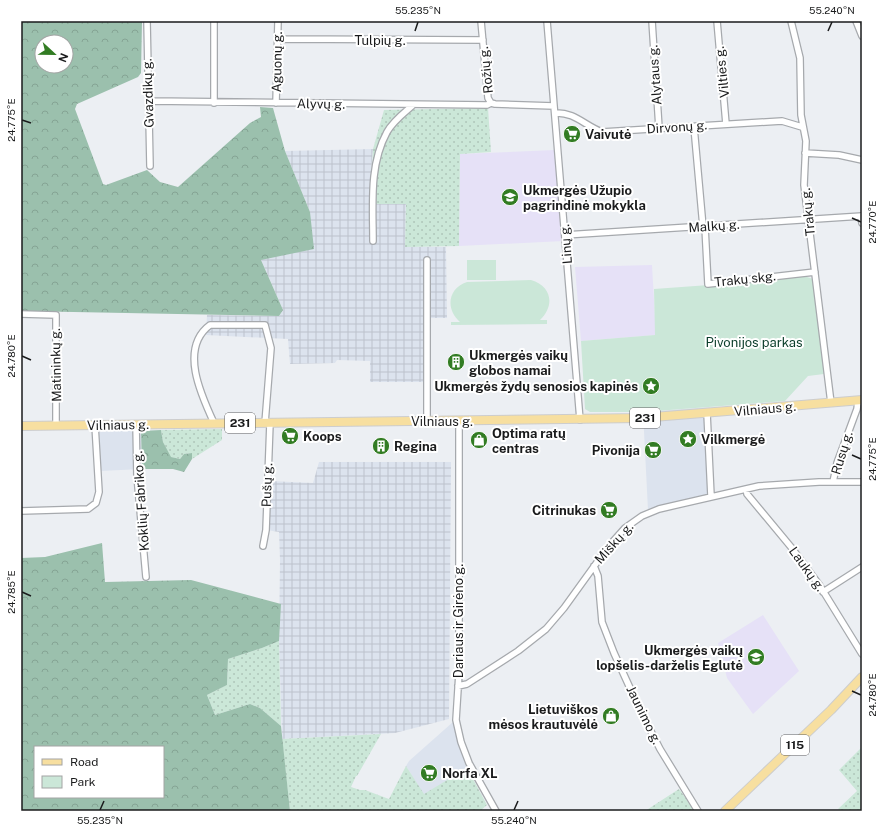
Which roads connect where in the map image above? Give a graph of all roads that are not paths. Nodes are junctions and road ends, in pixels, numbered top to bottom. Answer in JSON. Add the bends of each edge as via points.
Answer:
{"nodes":[{"id":1,"x":147,"y":21,"type":"edge"},
{"id":2,"x":214,"y":21,"type":"edge"},
{"id":3,"x":278,"y":21,"type":"edge"},
{"id":4,"x":481,"y":21,"type":"edge"},
{"id":5,"x":547,"y":21,"type":"edge"},
{"id":6,"x":652,"y":21,"type":"edge"},
{"id":7,"x":716,"y":21,"type":"edge"},
{"id":8,"x":792,"y":21,"type":"edge"},
{"id":9,"x":856,"y":21,"type":"edge"},
{"id":10,"x":862,"y":36,"type":"edge"},
{"id":11,"x":278,"y":39,"type":"junction"},
{"id":12,"x":483,"y":40,"type":"junction"},
{"id":13,"x":150,"y":101,"type":"junction"},
{"id":14,"x":491,"y":102,"type":"junction"},
{"id":15,"x":214,"y":103,"type":"junction"},
{"id":16,"x":276,"y":103,"type":"junction"},
{"id":17,"x":412,"y":105,"type":"junction"},
{"id":18,"x":554,"y":106,"type":"junction"},
{"id":19,"x":555,"y":113,"type":"junction"},
{"id":20,"x":726,"y":124,"type":"junction"},
{"id":21,"x":694,"y":127,"type":"junction"},
{"id":22,"x":802,"y":127,"type":"junction"},
{"id":23,"x":659,"y":128,"type":"junction"},
{"id":24,"x":805,"y":153,"type":"junction"},
{"id":25,"x":862,"y":160,"type":"edge"},
{"id":26,"x":150,"y":166,"type":"dead end"},
{"id":27,"x":861,"y":216,"type":"edge"},
{"id":28,"x":808,"y":220,"type":"junction"},
{"id":29,"x":862,"y":223,"type":"edge"},
{"id":30,"x":704,"y":227,"type":"junction"},
{"id":31,"x":565,"y":236,"type":"junction"},
{"id":32,"x":373,"y":241,"type":"dead end"},
{"id":33,"x":427,"y":260,"type":"dead end"},
{"id":34,"x":814,"y":272,"type":"junction"},
{"id":35,"x":21,"y":314,"type":"edge"},
{"id":36,"x":860,"y":401,"type":"edge"},
{"id":37,"x":831,"y":403,"type":"junction"},
{"id":38,"x":706,"y":414,"type":"junction"},
{"id":39,"x":426,"y":420,"type":"junction"},
{"id":40,"x":580,"y":420,"type":"junction"},
{"id":41,"x":459,"y":421,"type":"junction"},
{"id":42,"x":268,"y":423,"type":"junction"},
{"id":43,"x":136,"y":424,"type":"junction"},
{"id":44,"x":214,"y":424,"type":"junction"},
{"id":45,"x":96,"y":425,"type":"junction"},
{"id":46,"x":21,"y":426,"type":"edge"},
{"id":47,"x":56,"y":426,"type":"junction"},
{"id":48,"x":833,"y":482,"type":"junction"},
{"id":49,"x":862,"y":482,"type":"edge"},
{"id":50,"x":746,"y":489,"type":"junction"},
{"id":51,"x":711,"y":496,"type":"junction"},
{"id":52,"x":21,"y":511,"type":"edge"},
{"id":53,"x":263,"y":546,"type":"dead end"},
{"id":54,"x":594,"y":566,"type":"junction"},
{"id":55,"x":862,"y":567,"type":"edge"},
{"id":56,"x":146,"y":577,"type":"dead end"},
{"id":57,"x":823,"y":592,"type":"junction"},
{"id":58,"x":862,"y":654,"type":"edge"},
{"id":59,"x":862,"y":677,"type":"edge"},
{"id":60,"x":458,"y":686,"type":"junction"},
{"id":61,"x":496,"y":811,"type":"edge"},
{"id":62,"x":698,"y":811,"type":"edge"},
{"id":63,"x":725,"y":811,"type":"edge"}],
"edges":[{"from":1,"to":13,"type":"street","name":"Gvazdikų g.","via":[[147,84]]},
{"from":2,"to":15,"type":"street"},
{"from":3,"to":11,"type":"street","name":"Aguonų g."},
{"from":4,"to":12,"type":"street","name":"Rožių g."},
{"from":5,"to":18,"type":"street","name":"Linų g."},
{"from":6,"to":23,"type":"street","name":"Alytaus g."},
{"from":7,"to":20,"type":"street","name":"Vilties g."},
{"from":8,"to":22,"type":"street","name":"Trakų g.","via":[[800,58]]},
{"from":9,"to":10,"type":"street"},
{"from":11,"to":12,"type":"street","name":"Tulpių g."},
{"from":11,"to":16,"type":"street","name":"Aguonų g."},
{"from":12,"to":14,"type":"street","name":"Rožių g.","via":[[488,98]]},
{"from":13,"to":15,"type":"street","name":"Alyvų g."},
{"from":13,"to":26,"type":"street","name":"Gvazdikų g."},
{"from":14,"to":17,"type":"street","name":"Alyvų g.","via":[[487,105]]},
{"from":14,"to":18,"type":"street","name":"Rožių g."},
{"from":15,"to":16,"type":"street","name":"Alyvų g."},
{"from":16,"to":17,"type":"street","name":"Alyvų g."},
{"from":17,"to":32,"type":"street","via":[[388,131],[379,151],[374,178]]},
{"from":18,"to":19,"type":"street","name":"Linų g."},
{"from":19,"to":23,"type":"street","name":"Dirvonų g.","via":[[576,117],[602,132]]},
{"from":19,"to":31,"type":"street","name":"Linų g."},
{"from":20,"to":21,"type":"street","name":"Dirvonų g."},
{"from":20,"to":22,"type":"street","name":"Dirvonų g.","via":[[782,121]]},
{"from":21,"to":23,"type":"street","name":"Dirvonų g."},
{"from":21,"to":30,"type":"street"},
{"from":22,"to":24,"type":"street","name":"Trakų g.","via":[[805,132]]},
{"from":24,"to":25,"type":"street","via":[[839,155]]},
{"from":24,"to":28,"type":"street","name":"Trakų g.","via":[[804,184]]},
{"from":27,"to":28,"type":"street","name":"Malkų g."},
{"from":27,"to":29,"type":"street"},
{"from":28,"to":30,"type":"street","name":"Malkų g."},
{"from":28,"to":34,"type":"street","name":"Trakų g."},
{"from":30,"to":31,"type":"street","name":"Malkų g."},
{"from":30,"to":34,"type":"street","name":"Trakų skg.","via":[[708,284]]},
{"from":31,"to":40,"type":"street","name":"Linų g."},
{"from":33,"to":39,"type":"street"},
{"from":34,"to":37,"type":"street","name":"Trakų g."},
{"from":35,"to":47,"type":"street","name":"Matininkų g.","via":[[56,315]]},
{"from":36,"to":37,"type":"main road","name":"Vilniaus g.","number":"231"},
{"from":36,"to":48,"type":"street","name":"Rusų g.","via":[[837,463]]},
{"from":37,"to":38,"type":"main road","name":"Vilniaus g.","number":"231"},
{"from":38,"to":40,"type":"main road","name":"Vilniaus g.","number":"231"},
{"from":38,"to":51,"type":"street"},
{"from":39,"to":41,"type":"main road","name":"Vilniaus g.","number":"231"},
{"from":39,"to":42,"type":"main road","name":"Vilniaus g.","number":"231"},
{"from":40,"to":41,"type":"main road","name":"Vilniaus g.","number":"231"},
{"from":41,"to":60,"type":"street","name":"Dariaus ir Girėno g."},
{"from":42,"to":44,"type":"main road","name":"Vilniaus g.","number":"231"},
{"from":42,"to":44,"type":"street","name":"Pušų g.","via":[[271,348],[265,325],[210,325],[203,330],[194,348],[196,374],[202,398]]},
{"from":42,"to":53,"type":"street","name":"Pušų g.","via":[[266,530]]},
{"from":43,"to":44,"type":"main road","name":"Vilniaus g.","number":"231"},
{"from":43,"to":45,"type":"main road","name":"Vilniaus g.","number":"231"},
{"from":43,"to":56,"type":"street","name":"Koklių Fabriko g."},
{"from":45,"to":47,"type":"main road","name":"Vilniaus g.","number":"231"},
{"from":45,"to":52,"type":"street","via":[[99,492],[96,503],[88,509]]},
{"from":46,"to":47,"type":"main road","name":"Vilniaus g.","number":"231"},
{"from":48,"to":49,"type":"street","name":"Miškų g."},
{"from":48,"to":50,"type":"street","name":"Miškų g.","via":[[780,484]]},
{"from":50,"to":51,"type":"street","name":"Miškų g."},
{"from":50,"to":57,"type":"street","name":"Laukų g.","via":[[747,494],[791,547]]},
{"from":51,"to":54,"type":"street","name":"Miškų g.","via":[[654,511],[633,521],[616,537]]},
{"from":54,"to":60,"type":"street","name":"Miškų g.","via":[[560,614],[536,638],[467,684]]},
{"from":54,"to":62,"type":"street","name":"Jaunimo g.","via":[[598,576],[602,622],[614,653],[660,748]]},
{"from":55,"to":57,"type":"street"},
{"from":57,"to":58,"type":"street","name":"Laukų g."},
{"from":59,"to":63,"type":"main road","number":"115","via":[[832,710]]},
{"from":60,"to":61,"type":"street","name":"Dariaus ir Girėno g.","via":[[456,714],[461,742],[469,763]]}]}
